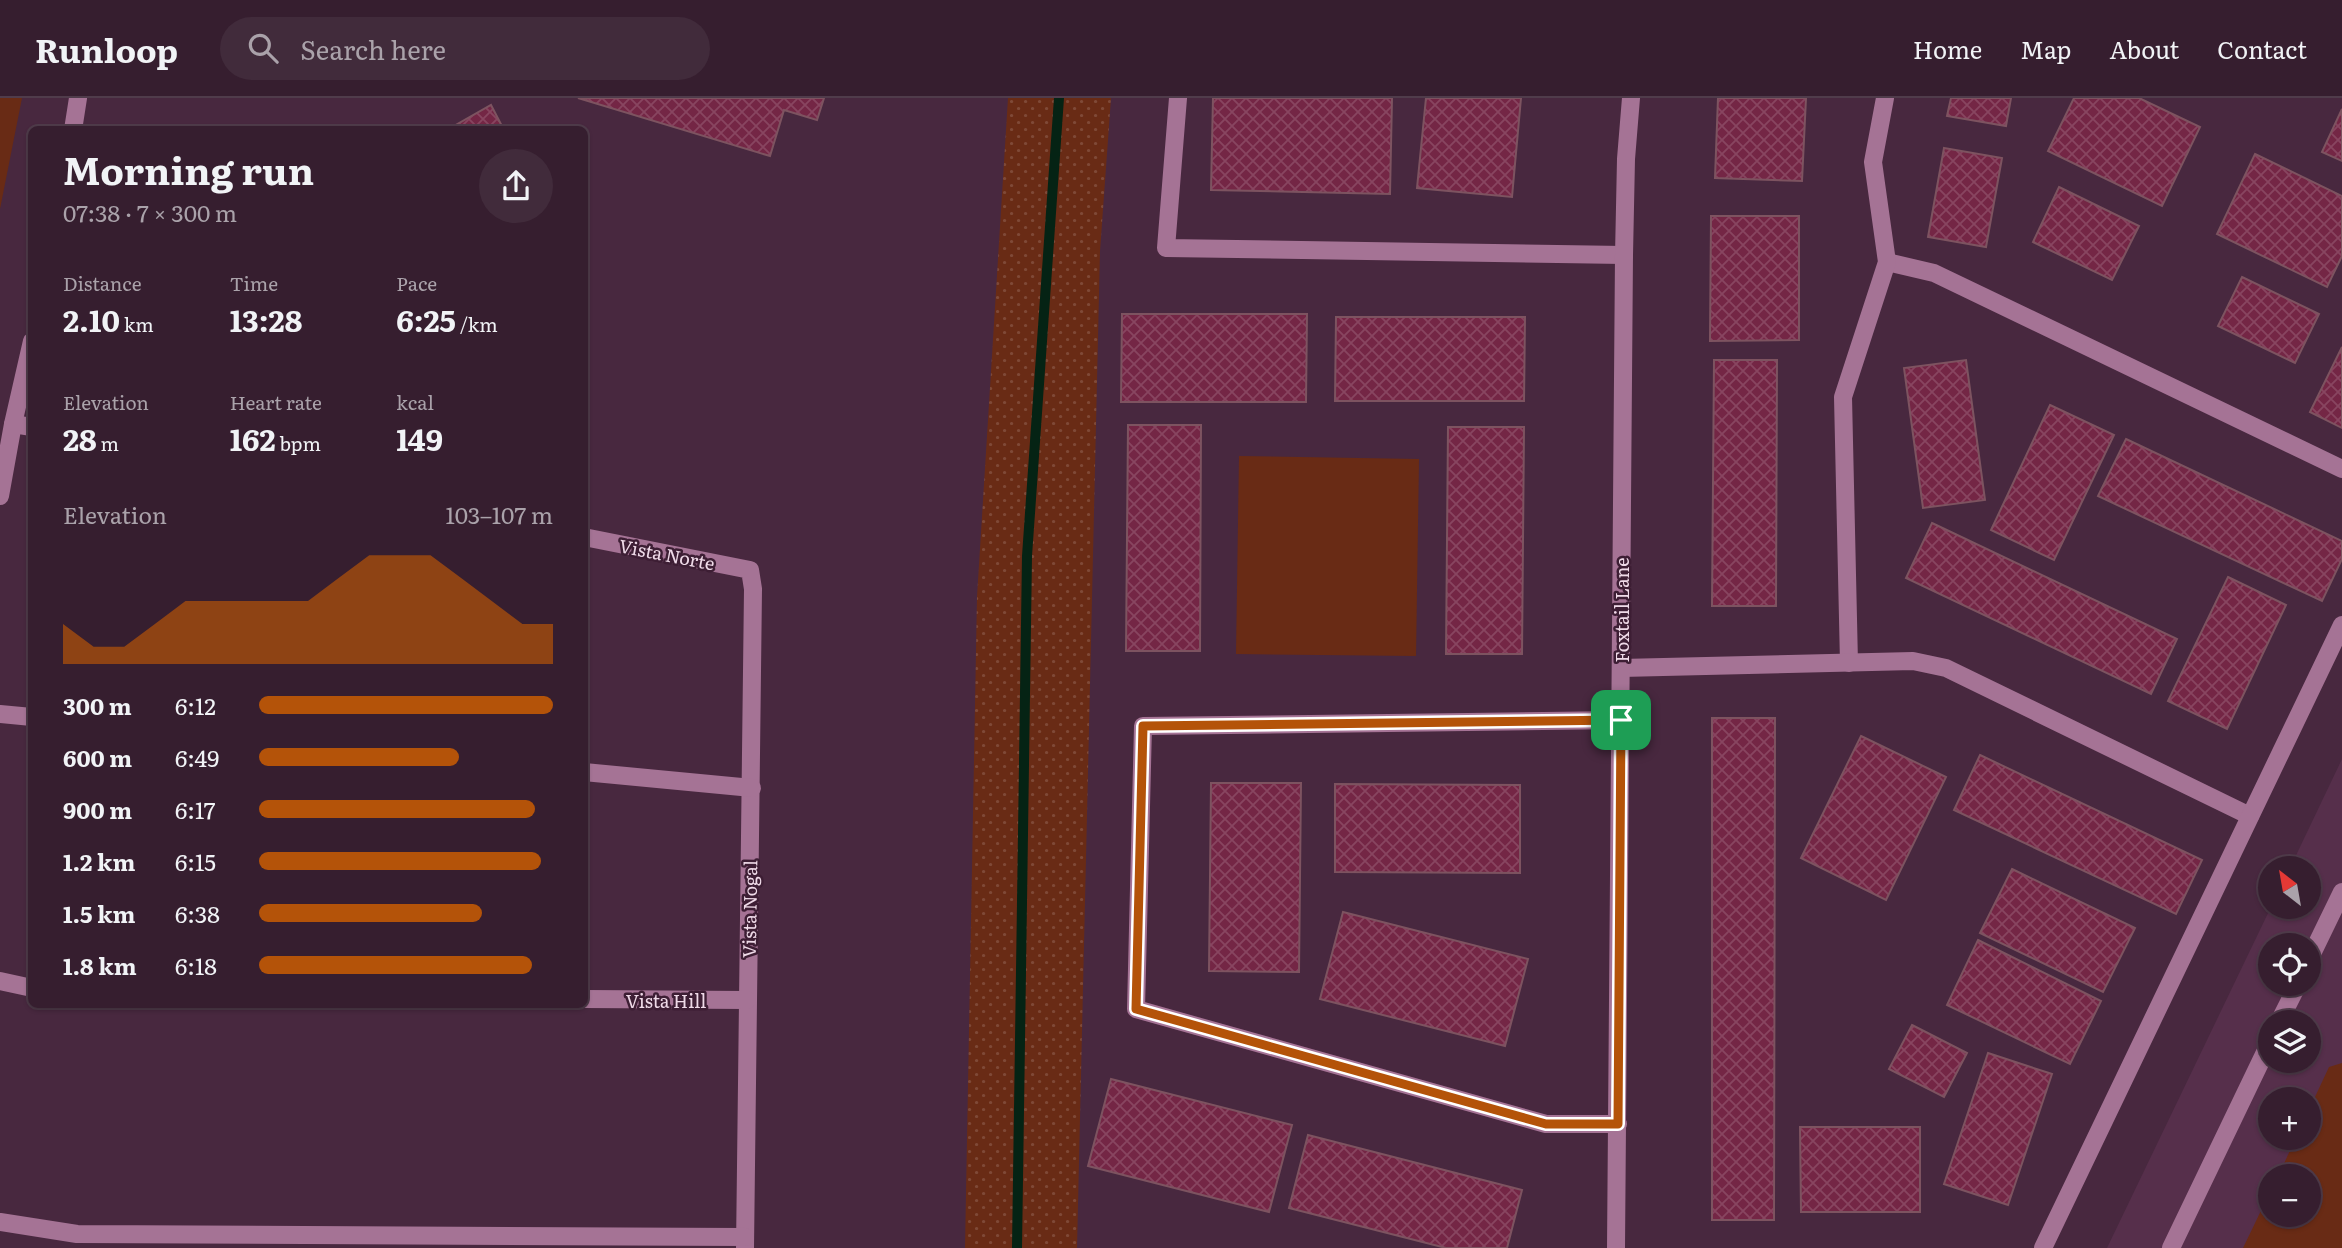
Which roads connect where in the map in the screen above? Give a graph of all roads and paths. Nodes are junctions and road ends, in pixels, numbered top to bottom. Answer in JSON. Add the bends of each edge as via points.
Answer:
{"nodes":[{"id":1,"x":78,"y":98,"type":"edge"},
{"id":2,"x":1178,"y":98,"type":"edge"},
{"id":3,"x":1631,"y":98,"type":"edge"},
{"id":4,"x":1885,"y":98,"type":"edge"},
{"id":5,"x":74,"y":126,"type":"edge"},
{"id":6,"x":1624,"y":255,"type":"junction"},
{"id":7,"x":1887,"y":262,"type":"junction"},
{"id":8,"x":28,"y":358,"type":"edge"},
{"id":9,"x":13,"y":424,"type":"junction"},
{"id":10,"x":28,"y":427,"type":"edge"},
{"id":11,"x":2342,"y":469,"type":"edge"},
{"id":12,"x":0,"y":496,"type":"edge"},
{"id":13,"x":588,"y":538,"type":"edge"},
{"id":14,"x":750,"y":570,"type":"joint"},
{"id":15,"x":2342,"y":625,"type":"edge"},
{"id":16,"x":1849,"y":663,"type":"junction"},
{"id":17,"x":1621,"y":668,"type":"junction"},
{"id":18,"x":0,"y":714,"type":"edge"},
{"id":19,"x":28,"y":717,"type":"edge"},
{"id":20,"x":1621,"y":720,"type":"junction"},
{"id":21,"x":588,"y":772,"type":"edge"},
{"id":22,"x":752,"y":788,"type":"junction"},
{"id":23,"x":2250,"y":816,"type":"junction"},
{"id":24,"x":2342,"y":892,"type":"edge"},
{"id":25,"x":2321,"y":935,"type":"edge"},
{"id":26,"x":0,"y":982,"type":"edge"},
{"id":27,"x":28,"y":987,"type":"edge"},
{"id":28,"x":588,"y":999,"type":"edge"},
{"id":29,"x":747,"y":1000,"type":"junction"},
{"id":30,"x":2258,"y":1067,"type":"edge"},
{"id":31,"x":1618,"y":1124,"type":"junction"},
{"id":32,"x":0,"y":1222,"type":"edge"},
{"id":33,"x":745,"y":1242,"type":"edge"},
{"id":34,"x":1616,"y":1248,"type":"edge"},
{"id":35,"x":2043,"y":1248,"type":"edge"},
{"id":36,"x":2171,"y":1248,"type":"edge"}],
"edges":[{"from":1,"to":5,"type":"street"},
{"from":2,"to":6,"type":"street","via":[[1166,248]]},
{"from":3,"to":6,"type":"street","name":"Foxtail Lane"},
{"from":4,"to":7,"type":"street","via":[[1873,162]]},
{"from":6,"to":17,"type":"street","name":"Foxtail Lane"},
{"from":7,"to":11,"type":"street","via":[[1934,273]]},
{"from":7,"to":16,"type":"street","via":[[1843,397]]},
{"from":8,"to":9,"type":"street"},
{"from":9,"to":10,"type":"street"},
{"from":9,"to":12,"type":"street"},
{"from":13,"to":14,"type":"street","name":"Vista Norte"},
{"from":14,"to":22,"type":"street","name":"Vista Nogal"},
{"from":15,"to":23,"type":"street"},
{"from":16,"to":17,"type":"street"},
{"from":16,"to":23,"type":"street","via":[[1913,661],[1946,668]]},
{"from":17,"to":20,"type":"street","name":"Foxtail Lane"},
{"from":18,"to":19,"type":"street"},
{"from":20,"to":31,"type":"street","name":"Foxtail Lane"},
{"from":20,"to":31,"type":"street","via":[[1143,726],[1136,1009],[1546,1124]]},
{"from":21,"to":22,"type":"street"},
{"from":22,"to":29,"type":"street","name":"Vista Nogal"},
{"from":23,"to":35,"type":"street"},
{"from":24,"to":25,"type":"street"},
{"from":26,"to":27,"type":"street"},
{"from":28,"to":29,"type":"street","name":"Vista Hill"},
{"from":29,"to":33,"type":"street","name":"Vista Nogal"},
{"from":30,"to":36,"type":"street"},
{"from":31,"to":34,"type":"street","name":"Foxtail Lane"},
{"from":32,"to":33,"type":"street","via":[[77,1234]]}]}
